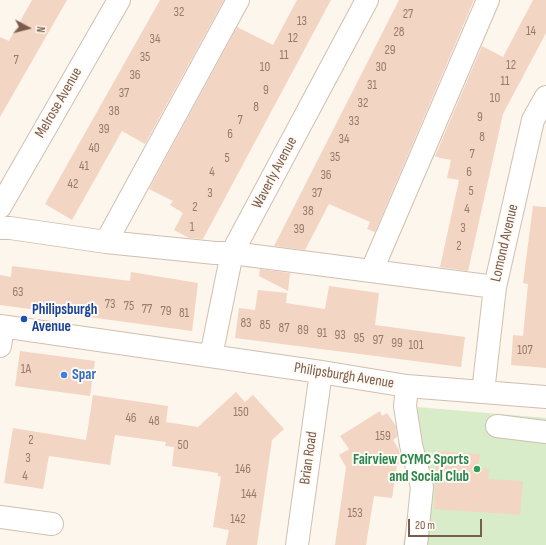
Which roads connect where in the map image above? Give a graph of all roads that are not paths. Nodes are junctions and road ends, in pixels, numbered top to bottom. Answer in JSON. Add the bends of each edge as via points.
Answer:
{"nodes":[{"id":1,"x":119,"y":0,"type":"edge"},
{"id":2,"x":238,"y":0,"type":"edge"},
{"id":3,"x":367,"y":0,"type":"edge"},
{"id":4,"x":488,"y":0,"type":"edge"},
{"id":5,"x":546,"y":98,"type":"edge"},
{"id":6,"x":0,"y":207,"type":"edge"},
{"id":7,"x":0,"y":228,"type":"edge"},
{"id":8,"x":106,"y":242,"type":"junction"},
{"id":9,"x":232,"y":254,"type":"junction"},
{"id":10,"x":372,"y":270,"type":"junction"},
{"id":11,"x":495,"y":286,"type":"junction"},
{"id":12,"x":1,"y":333,"type":"edge"},
{"id":13,"x":211,"y":356,"type":"junction"},
{"id":14,"x":321,"y":372,"type":"junction"},
{"id":15,"x":407,"y":386,"type":"junction"},
{"id":16,"x":483,"y":392,"type":"junction"},
{"id":17,"x":546,"y":398,"type":"edge"},
{"id":18,"x":497,"y":426,"type":"dead end"},
{"id":19,"x":546,"y":432,"type":"edge"},
{"id":20,"x":0,"y":517,"type":"edge"},
{"id":21,"x":52,"y":524,"type":"dead end"},
{"id":22,"x":297,"y":545,"type":"edge"},
{"id":23,"x":416,"y":545,"type":"edge"}],
"edges":[{"from":1,"to":6,"type":"street","name":"Melrose Avenue"},
{"from":2,"to":8,"type":"street"},
{"from":3,"to":9,"type":"street","name":"Waverly Avenue"},
{"from":4,"to":10,"type":"street"},
{"from":5,"to":11,"type":"street","name":"Lomond Avenue","via":[[533,120]]},
{"from":7,"to":8,"type":"street"},
{"from":8,"to":9,"type":"street"},
{"from":9,"to":10,"type":"street"},
{"from":9,"to":13,"type":"street","name":"Waverly Avenue"},
{"from":10,"to":11,"type":"street"},
{"from":11,"to":16,"type":"street","name":"Lomond Avenue"},
{"from":12,"to":13,"type":"street","name":"Philipsburgh Avenue"},
{"from":13,"to":14,"type":"street","name":"Philipsburgh Avenue"},
{"from":14,"to":15,"type":"street","name":"Philipsburgh Avenue"},
{"from":14,"to":22,"type":"street","name":"Brian Road"},
{"from":15,"to":16,"type":"street","name":"Philipsburgh Avenue"},
{"from":15,"to":23,"type":"street","via":[[405,406],[411,445],[422,487]]},
{"from":16,"to":17,"type":"street","name":"Philipsburgh Avenue"},
{"from":18,"to":19,"type":"street"},
{"from":20,"to":21,"type":"street"}]}
